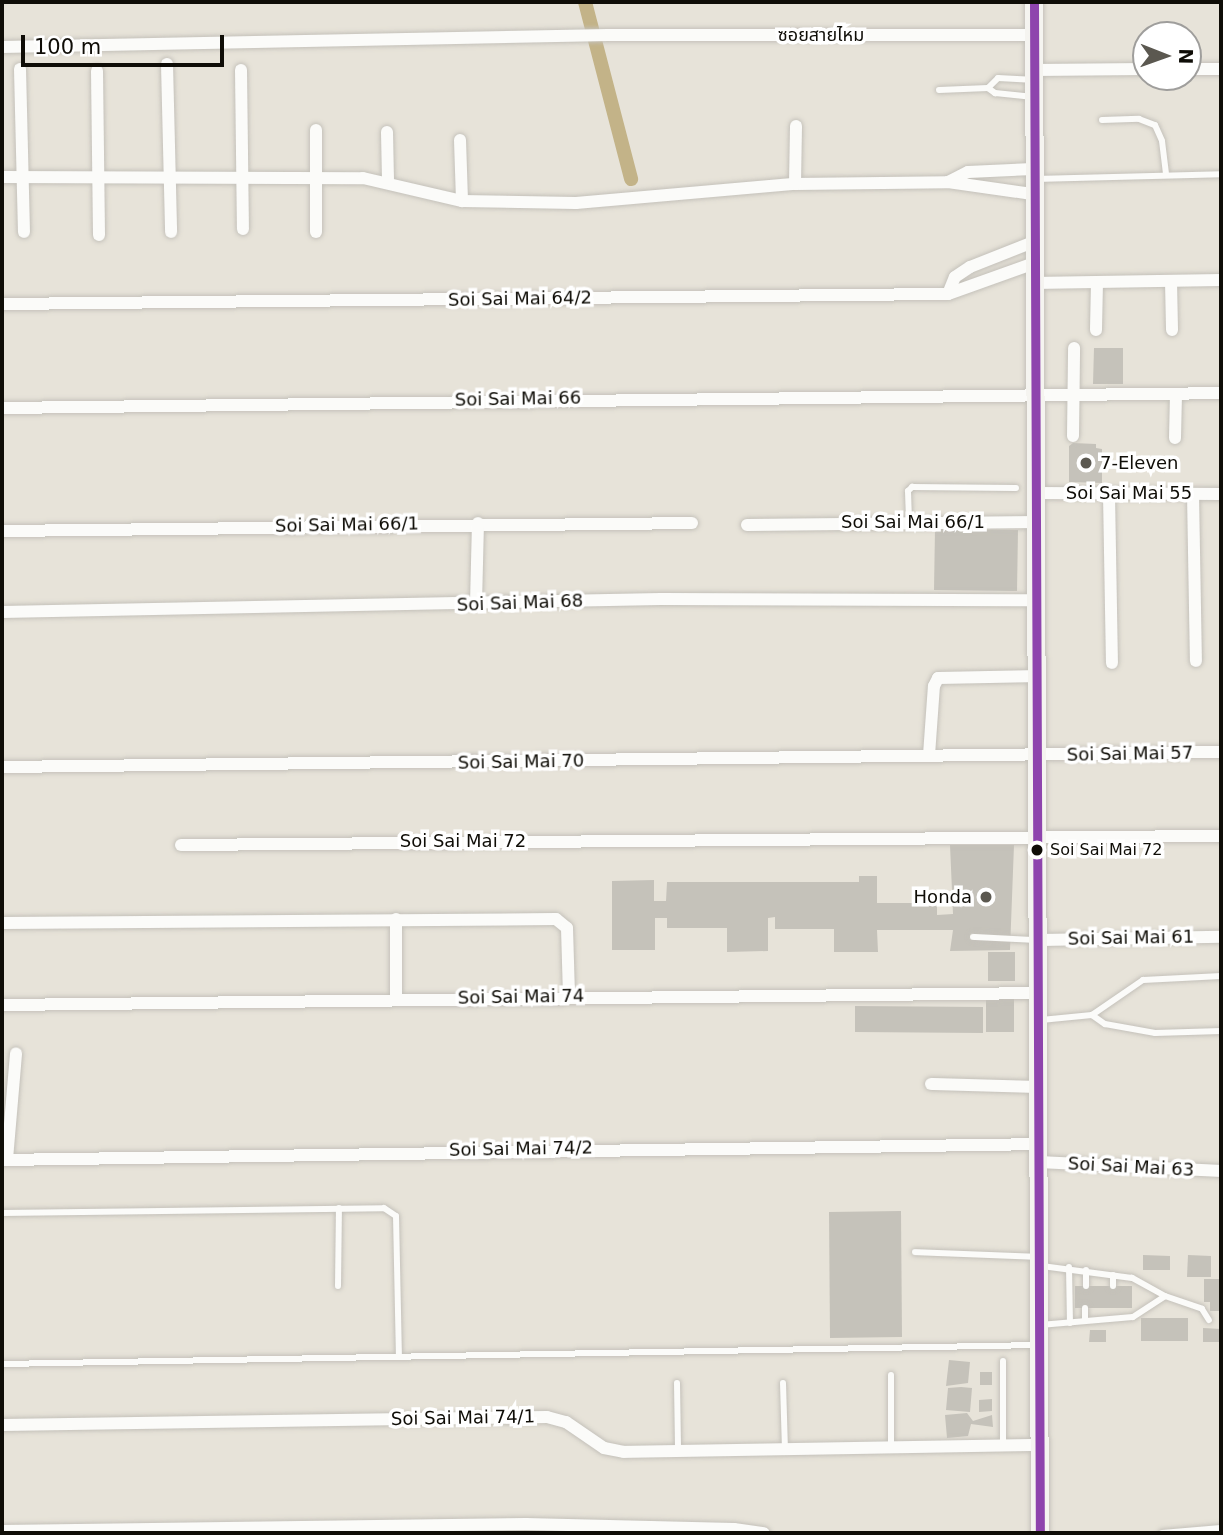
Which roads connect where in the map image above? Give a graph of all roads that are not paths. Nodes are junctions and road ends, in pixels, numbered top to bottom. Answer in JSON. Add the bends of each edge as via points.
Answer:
{"nodes":[{"id":1,"x":1034,"y":2,"type":"edge"},
{"id":2,"x":1035,"y":35,"type":"junction"},
{"id":3,"x":2,"y":47,"type":"edge"},
{"id":4,"x":167,"y":64,"type":"dead end"},
{"id":5,"x":20,"y":69,"type":"dead end"},
{"id":6,"x":1202,"y":69,"type":"edge"},
{"id":7,"x":1221,"y":69,"type":"edge"},
{"id":8,"x":241,"y":70,"type":"dead end"},
{"id":9,"x":97,"y":71,"type":"dead end"},
{"id":10,"x":1132,"y":71,"type":"edge"},
{"id":11,"x":1034,"y":82,"type":"junction"},
{"id":12,"x":988,"y":88,"type":"junction"},
{"id":13,"x":939,"y":90,"type":"dead end"},
{"id":14,"x":1102,"y":120,"type":"dead end"},
{"id":15,"x":796,"y":126,"type":"dead end"},
{"id":16,"x":316,"y":130,"type":"dead end"},
{"id":17,"x":387,"y":132,"type":"dead end"},
{"id":18,"x":460,"y":140,"type":"dead end"},
{"id":19,"x":1166,"y":173,"type":"junction"},
{"id":20,"x":1221,"y":174,"type":"edge"},
{"id":21,"x":23,"y":176,"type":"junction"},
{"id":22,"x":100,"y":176,"type":"junction"},
{"id":23,"x":170,"y":176,"type":"junction"},
{"id":24,"x":2,"y":177,"type":"edge"},
{"id":25,"x":243,"y":177,"type":"junction"},
{"id":26,"x":317,"y":177,"type":"junction"},
{"id":27,"x":388,"y":181,"type":"junction"},
{"id":28,"x":1033,"y":181,"type":"junction"},
{"id":29,"x":947,"y":182,"type":"junction"},
{"id":30,"x":795,"y":184,"type":"junction"},
{"id":31,"x":462,"y":201,"type":"junction"},
{"id":32,"x":243,"y":229,"type":"dead end"},
{"id":33,"x":24,"y":232,"type":"dead end"},
{"id":34,"x":172,"y":232,"type":"dead end"},
{"id":35,"x":316,"y":232,"type":"dead end"},
{"id":36,"x":99,"y":235,"type":"dead end"},
{"id":37,"x":1033,"y":242,"type":"junction"},
{"id":38,"x":1032,"y":264,"type":"junction"},
{"id":39,"x":1221,"y":280,"type":"edge"},
{"id":40,"x":1171,"y":281,"type":"junction"},
{"id":41,"x":1097,"y":282,"type":"junction"},
{"id":42,"x":1032,"y":283,"type":"junction"},
{"id":43,"x":948,"y":294,"type":"junction"},
{"id":44,"x":2,"y":304,"type":"edge"},
{"id":45,"x":1096,"y":330,"type":"dead end"},
{"id":46,"x":1172,"y":330,"type":"dead end"},
{"id":47,"x":1074,"y":348,"type":"dead end"},
{"id":48,"x":1221,"y":393,"type":"edge"},
{"id":49,"x":1176,"y":395,"type":"junction"},
{"id":50,"x":1074,"y":397,"type":"junction"},
{"id":51,"x":1034,"y":399,"type":"junction"},
{"id":52,"x":2,"y":408,"type":"edge"},
{"id":53,"x":1073,"y":436,"type":"dead end"},
{"id":54,"x":1175,"y":438,"type":"dead end"},
{"id":55,"x":1016,"y":488,"type":"dead end"},
{"id":56,"x":1036,"y":493,"type":"junction"},
{"id":57,"x":1109,"y":494,"type":"junction"},
{"id":58,"x":1194,"y":494,"type":"junction"},
{"id":59,"x":1221,"y":494,"type":"edge"},
{"id":60,"x":909,"y":520,"type":"junction"},
{"id":61,"x":1037,"y":522,"type":"junction"},
{"id":62,"x":478,"y":523,"type":"junction"},
{"id":63,"x":692,"y":523,"type":"dead end"},
{"id":64,"x":747,"y":524,"type":"dead end"},
{"id":65,"x":2,"y":531,"type":"edge"},
{"id":66,"x":1039,"y":600,"type":"junction"},
{"id":67,"x":476,"y":604,"type":"junction"},
{"id":68,"x":2,"y":612,"type":"edge"},
{"id":69,"x":1196,"y":662,"type":"dead end"},
{"id":70,"x":1112,"y":663,"type":"dead end"},
{"id":71,"x":1040,"y":676,"type":"junction"},
{"id":72,"x":1221,"y":752,"type":"edge"},
{"id":73,"x":929,"y":755,"type":"junction"},
{"id":74,"x":1040,"y":756,"type":"junction"},
{"id":75,"x":2,"y":767,"type":"edge"},
{"id":76,"x":1221,"y":836,"type":"edge"},
{"id":77,"x":1040,"y":839,"type":"junction"},
{"id":78,"x":181,"y":845,"type":"dead end"},
{"id":79,"x":396,"y":919,"type":"junction"},
{"id":80,"x":2,"y":923,"type":"edge"},
{"id":81,"x":973,"y":937,"type":"dead end"},
{"id":82,"x":1221,"y":937,"type":"edge"},
{"id":83,"x":1041,"y":940,"type":"junction"},
{"id":84,"x":1221,"y":976,"type":"edge"},
{"id":85,"x":1041,"y":993,"type":"junction"},
{"id":86,"x":569,"y":996,"type":"junction"},
{"id":87,"x":396,"y":998,"type":"junction"},
{"id":88,"x":2,"y":1005,"type":"edge"},
{"id":89,"x":1092,"y":1014,"type":"junction"},
{"id":90,"x":1041,"y":1020,"type":"junction"},
{"id":91,"x":1221,"y":1031,"type":"edge"},
{"id":92,"x":16,"y":1053,"type":"dead end"},
{"id":93,"x":931,"y":1084,"type":"dead end"},
{"id":94,"x":1040,"y":1087,"type":"junction"},
{"id":95,"x":1040,"y":1144,"type":"junction"},
{"id":96,"x":4,"y":1160,"type":"edge"},
{"id":97,"x":1040,"y":1162,"type":"junction"},
{"id":98,"x":1221,"y":1171,"type":"edge"},
{"id":99,"x":339,"y":1208,"type":"junction"},
{"id":100,"x":2,"y":1213,"type":"edge"},
{"id":101,"x":915,"y":1252,"type":"dead end"},
{"id":102,"x":1040,"y":1262,"type":"junction"},
{"id":103,"x":1069,"y":1267,"type":"junction"},
{"id":104,"x":1086,"y":1270,"type":"junction"},
{"id":105,"x":1113,"y":1275,"type":"junction"},
{"id":106,"x":338,"y":1286,"type":"dead end"},
{"id":107,"x":1086,"y":1286,"type":"dead end"},
{"id":108,"x":1113,"y":1286,"type":"dead end"},
{"id":109,"x":1165,"y":1296,"type":"junction"},
{"id":110,"x":1085,"y":1308,"type":"dead end"},
{"id":111,"x":1112,"y":1308,"type":"dead end"},
{"id":112,"x":1112,"y":1319,"type":"junction"},
{"id":113,"x":1209,"y":1320,"type":"dead end"},
{"id":114,"x":1085,"y":1321,"type":"junction"},
{"id":115,"x":1070,"y":1323,"type":"junction"},
{"id":116,"x":1040,"y":1325,"type":"junction"},
{"id":117,"x":1040,"y":1345,"type":"junction"},
{"id":118,"x":399,"y":1354,"type":"junction"},
{"id":119,"x":1003,"y":1361,"type":"dead end"},
{"id":120,"x":2,"y":1364,"type":"edge"},
{"id":121,"x":891,"y":1375,"type":"dead end"},
{"id":122,"x":677,"y":1383,"type":"dead end"},
{"id":123,"x":783,"y":1383,"type":"dead end"},
{"id":124,"x":2,"y":1425,"type":"edge"},
{"id":125,"x":1003,"y":1444,"type":"junction"},
{"id":126,"x":1040,"y":1446,"type":"junction"},
{"id":127,"x":891,"y":1448,"type":"junction"},
{"id":128,"x":678,"y":1452,"type":"junction"},
{"id":129,"x":785,"y":1453,"type":"junction"},
{"id":130,"x":1221,"y":1528,"type":"edge"},
{"id":131,"x":2,"y":1531,"type":"edge"},
{"id":132,"x":764,"y":1533,"type":"edge"},
{"id":133,"x":1040,"y":1533,"type":"edge"},
{"id":134,"x":1162,"y":1533,"type":"edge"}],
"edges":[{"from":1,"to":2,"type":"main road"},
{"from":2,"to":3,"type":"street","name":"ซอยสายไหม","via":[[608,35]]},
{"from":2,"to":11,"type":"main road"},
{"from":4,"to":23,"type":"street"},
{"from":5,"to":21,"type":"street"},
{"from":6,"to":7,"type":"street"},
{"from":8,"to":25,"type":"street"},
{"from":9,"to":22,"type":"street"},
{"from":10,"to":11,"type":"street"},
{"from":11,"to":12,"type":"lane","via":[[995,93]]},
{"from":11,"to":12,"type":"lane","via":[[998,78]]},
{"from":11,"to":28,"type":"main road"},
{"from":12,"to":13,"type":"lane"},
{"from":14,"to":19,"type":"lane","via":[[1139,119],[1155,125]]},
{"from":15,"to":30,"type":"street"},
{"from":16,"to":26,"type":"street"},
{"from":17,"to":27,"type":"street"},
{"from":18,"to":31,"type":"street"},
{"from":19,"to":20,"type":"lane"},
{"from":19,"to":28,"type":"lane"},
{"from":21,"to":22,"type":"street"},
{"from":21,"to":24,"type":"street"},
{"from":21,"to":33,"type":"street"},
{"from":22,"to":23,"type":"street"},
{"from":22,"to":36,"type":"street"},
{"from":23,"to":25,"type":"street"},
{"from":23,"to":34,"type":"street"},
{"from":25,"to":26,"type":"street"},
{"from":25,"to":32,"type":"street"},
{"from":26,"to":27,"type":"street"},
{"from":26,"to":35,"type":"street"},
{"from":27,"to":31,"type":"street"},
{"from":28,"to":29,"type":"street"},
{"from":28,"to":29,"type":"street","via":[[968,172]]},
{"from":28,"to":37,"type":"main road"},
{"from":29,"to":30,"type":"street"},
{"from":30,"to":31,"type":"street","via":[[576,203]]},
{"from":37,"to":38,"type":"main road"},
{"from":37,"to":43,"type":"street","via":[[970,267],[955,277]]},
{"from":38,"to":42,"type":"main road"},
{"from":38,"to":43,"type":"street","name":"Soi Sai Mai 64/2"},
{"from":39,"to":40,"type":"street"},
{"from":40,"to":41,"type":"street"},
{"from":40,"to":46,"type":"street"},
{"from":41,"to":42,"type":"street"},
{"from":41,"to":45,"type":"street"},
{"from":42,"to":51,"type":"main road"},
{"from":43,"to":44,"type":"street","name":"Soi Sai Mai 64/2"},
{"from":47,"to":50,"type":"street"},
{"from":48,"to":49,"type":"street","name":"Soi Sai Mai 66"},
{"from":49,"to":50,"type":"street","name":"Soi Sai Mai 66"},
{"from":49,"to":54,"type":"street"},
{"from":50,"to":51,"type":"street","name":"Soi Sai Mai 66"},
{"from":50,"to":53,"type":"street"},
{"from":51,"to":52,"type":"street","name":"Soi Sai Mai 66","via":[[588,398]]},
{"from":51,"to":56,"type":"main road"},
{"from":55,"to":60,"type":"lane","via":[[912,487],[908,491]]},
{"from":56,"to":57,"type":"street","name":"Soi Sai Mai 55"},
{"from":56,"to":61,"type":"main road"},
{"from":57,"to":58,"type":"street","name":"Soi Sai Mai 55"},
{"from":57,"to":70,"type":"street"},
{"from":58,"to":59,"type":"street","name":"Soi Sai Mai 55"},
{"from":58,"to":69,"type":"street"},
{"from":60,"to":61,"type":"street","name":"Soi Sai Mai 66/1"},
{"from":60,"to":64,"type":"street","name":"Soi Sai Mai 66/1"},
{"from":61,"to":66,"type":"main road"},
{"from":62,"to":63,"type":"street","name":"Soi Sai Mai 66/1"},
{"from":62,"to":65,"type":"street","name":"Soi Sai Mai 66/1"},
{"from":62,"to":67,"type":"street"},
{"from":66,"to":67,"type":"street","name":"Soi Sai Mai 68","via":[[661,599]]},
{"from":66,"to":71,"type":"main road"},
{"from":67,"to":68,"type":"street","name":"Soi Sai Mai 68"},
{"from":71,"to":73,"type":"street","via":[[938,678],[933,686]]},
{"from":71,"to":74,"type":"main road"},
{"from":72,"to":74,"type":"street","name":"Soi Sai Mai 57"},
{"from":73,"to":74,"type":"street","name":"Soi Sai Mai 70"},
{"from":73,"to":75,"type":"street","name":"Soi Sai Mai 70"},
{"from":74,"to":77,"type":"main road"},
{"from":76,"to":77,"type":"street","name":"Soi Sai Mai 72"},
{"from":77,"to":78,"type":"street","name":"Soi Sai Mai 72"},
{"from":77,"to":83,"type":"main road"},
{"from":79,"to":80,"type":"street"},
{"from":79,"to":86,"type":"street","via":[[563,921]]},
{"from":79,"to":87,"type":"street"},
{"from":81,"to":83,"type":"lane"},
{"from":82,"to":83,"type":"street","name":"Soi Sai Mai 61"},
{"from":83,"to":85,"type":"main road"},
{"from":84,"to":89,"type":"lane","via":[[1143,980]]},
{"from":85,"to":86,"type":"street","name":"Soi Sai Mai 74"},
{"from":85,"to":90,"type":"main road"},
{"from":86,"to":87,"type":"street","name":"Soi Sai Mai 74"},
{"from":87,"to":88,"type":"street","name":"Soi Sai Mai 74"},
{"from":89,"to":90,"type":"lane"},
{"from":89,"to":91,"type":"lane","via":[[1105,1024],[1155,1033]]},
{"from":90,"to":94,"type":"main road"},
{"from":92,"to":96,"type":"street"},
{"from":93,"to":94,"type":"street"},
{"from":94,"to":95,"type":"main road"},
{"from":95,"to":96,"type":"street","name":"Soi Sai Mai 74/2"},
{"from":95,"to":97,"type":"main road"},
{"from":97,"to":98,"type":"street","name":"Soi Sai Mai 63"},
{"from":97,"to":102,"type":"main road"},
{"from":99,"to":100,"type":"lane"},
{"from":99,"to":106,"type":"lane"},
{"from":99,"to":118,"type":"lane","via":[[384,1208],[396,1216]]},
{"from":101,"to":102,"type":"lane"},
{"from":102,"to":103,"type":"lane"},
{"from":102,"to":116,"type":"main road"},
{"from":103,"to":104,"type":"lane"},
{"from":103,"to":115,"type":"lane"},
{"from":104,"to":105,"type":"lane"},
{"from":104,"to":107,"type":"lane"},
{"from":105,"to":108,"type":"lane"},
{"from":105,"to":109,"type":"lane","via":[[1132,1278]]},
{"from":109,"to":112,"type":"lane","via":[[1133,1317]]},
{"from":109,"to":113,"type":"lane","via":[[1202,1309]]},
{"from":110,"to":114,"type":"lane"},
{"from":111,"to":112,"type":"lane"},
{"from":112,"to":114,"type":"lane"},
{"from":114,"to":115,"type":"lane"},
{"from":115,"to":116,"type":"lane"},
{"from":116,"to":117,"type":"main road"},
{"from":117,"to":118,"type":"lane"},
{"from":117,"to":126,"type":"main road"},
{"from":118,"to":120,"type":"lane"},
{"from":119,"to":125,"type":"lane"},
{"from":121,"to":127,"type":"lane"},
{"from":122,"to":128,"type":"lane"},
{"from":123,"to":129,"type":"lane"},
{"from":124,"to":128,"type":"street","name":"Soi Sai Mai 74/1","via":[[547,1417],[613,1451]]},
{"from":125,"to":126,"type":"street","name":"Soi Sai Mai 74/1"},
{"from":125,"to":127,"type":"street","name":"Soi Sai Mai 74/1"},
{"from":126,"to":133,"type":"main road"},
{"from":127,"to":129,"type":"street","name":"Soi Sai Mai 74/1"},
{"from":128,"to":129,"type":"street","name":"Soi Sai Mai 74/1"},
{"from":130,"to":134,"type":"lane"},
{"from":131,"to":132,"type":"street","via":[[526,1524]]}]}
